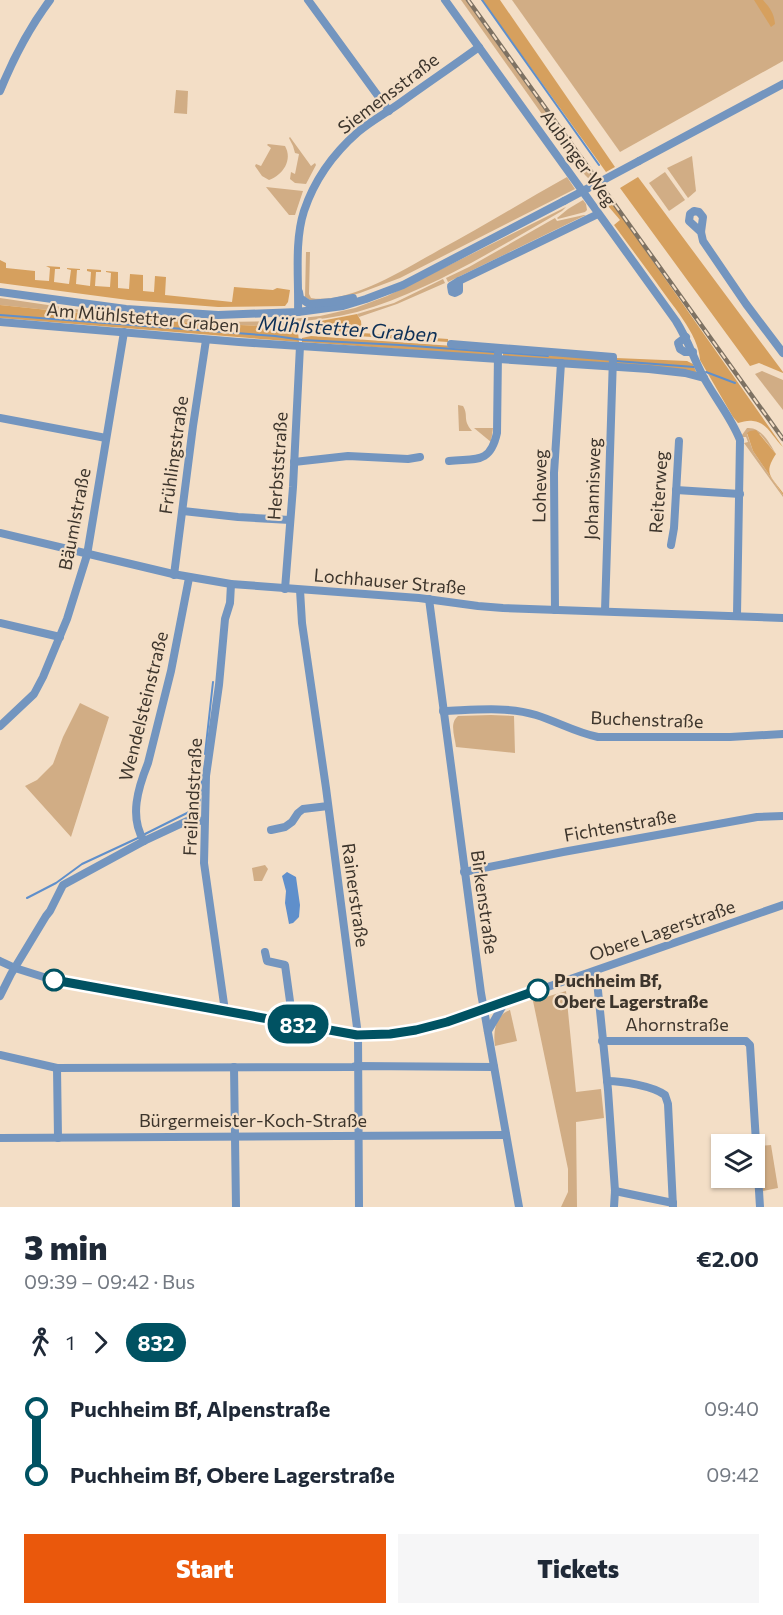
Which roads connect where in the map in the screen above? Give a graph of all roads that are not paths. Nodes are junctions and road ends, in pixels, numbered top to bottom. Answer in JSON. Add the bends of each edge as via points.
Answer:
{"nodes":[{"id":1,"x":50,"y":0,"type":"edge"},
{"id":2,"x":308,"y":0,"type":"edge"},
{"id":3,"x":445,"y":0,"type":"edge"},
{"id":4,"x":479,"y":47,"type":"junction"},
{"id":5,"x":783,"y":84,"type":"edge"},
{"id":6,"x":0,"y":91,"type":"edge"},
{"id":7,"x":388,"y":111,"type":"junction"},
{"id":8,"x":598,"y":214,"type":"junction"},
{"id":9,"x":701,"y":232,"type":"dead end"},
{"id":10,"x":459,"y":281,"type":"dead end"},
{"id":11,"x":403,"y":285,"type":"junction"},
{"id":12,"x":298,"y":290,"type":"junction"},
{"id":13,"x":0,"y":292,"type":"edge"},
{"id":14,"x":298,"y":312,"type":"junction"},
{"id":15,"x":0,"y":322,"type":"edge"},
{"id":16,"x":124,"y":332,"type":"junction"},
{"id":17,"x":206,"y":340,"type":"junction"},
{"id":18,"x":450,"y":344,"type":"dead end"},
{"id":19,"x":300,"y":346,"type":"junction"},
{"id":20,"x":498,"y":353,"type":"junction"},
{"id":21,"x":783,"y":353,"type":"edge"},
{"id":22,"x":561,"y":363,"type":"junction"},
{"id":23,"x":613,"y":363,"type":"junction"},
{"id":24,"x":701,"y":372,"type":"junction"},
{"id":25,"x":0,"y":418,"type":"edge"},
{"id":26,"x":106,"y":438,"type":"junction"},
{"id":27,"x":679,"y":441,"type":"dead end"},
{"id":28,"x":420,"y":457,"type":"dead end"},
{"id":29,"x":449,"y":461,"type":"dead end"},
{"id":30,"x":294,"y":462,"type":"junction"},
{"id":31,"x":676,"y":490,"type":"junction"},
{"id":32,"x":740,"y":494,"type":"junction"},
{"id":33,"x":183,"y":511,"type":"junction"},
{"id":34,"x":290,"y":520,"type":"junction"},
{"id":35,"x":0,"y":533,"type":"edge"},
{"id":36,"x":670,"y":545,"type":"dead end"},
{"id":37,"x":87,"y":555,"type":"junction"},
{"id":38,"x":174,"y":574,"type":"junction"},
{"id":39,"x":189,"y":578,"type":"junction"},
{"id":40,"x":231,"y":584,"type":"junction"},
{"id":41,"x":285,"y":589,"type":"junction"},
{"id":42,"x":300,"y":590,"type":"junction"},
{"id":43,"x":429,"y":599,"type":"junction"},
{"id":44,"x":555,"y":610,"type":"junction"},
{"id":45,"x":605,"y":611,"type":"junction"},
{"id":46,"x":737,"y":615,"type":"junction"},
{"id":47,"x":783,"y":618,"type":"edge"},
{"id":48,"x":0,"y":623,"type":"edge"},
{"id":49,"x":60,"y":637,"type":"junction"},
{"id":50,"x":443,"y":711,"type":"junction"},
{"id":51,"x":0,"y":726,"type":"edge"},
{"id":52,"x":783,"y":734,"type":"edge"},
{"id":53,"x":328,"y":806,"type":"junction"},
{"id":54,"x":783,"y":816,"type":"edge"},
{"id":55,"x":204,"y":821,"type":"junction"},
{"id":56,"x":271,"y":830,"type":"dead end"},
{"id":57,"x":141,"y":837,"type":"junction"},
{"id":58,"x":464,"y":872,"type":"junction"},
{"id":59,"x":783,"y":905,"type":"edge"},
{"id":60,"x":265,"y":952,"type":"dead end"},
{"id":61,"x":0,"y":961,"type":"edge"},
{"id":62,"x":15,"y":968,"type":"junction"},
{"id":63,"x":596,"y":970,"type":"junction"},
{"id":64,"x":0,"y":996,"type":"edge"},
{"id":65,"x":505,"y":1002,"type":"junction"},
{"id":66,"x":484,"y":1009,"type":"junction"},
{"id":67,"x":225,"y":1011,"type":"junction"},
{"id":68,"x":293,"y":1023,"type":"junction"},
{"id":69,"x":488,"y":1031,"type":"junction"},
{"id":70,"x":357,"y":1035,"type":"junction"},
{"id":71,"x":602,"y":1041,"type":"junction"},
{"id":72,"x":0,"y":1055,"type":"edge"},
{"id":73,"x":357,"y":1066,"type":"junction"},
{"id":74,"x":234,"y":1067,"type":"junction"},
{"id":75,"x":494,"y":1067,"type":"junction"},
{"id":76,"x":57,"y":1068,"type":"junction"},
{"id":77,"x":607,"y":1081,"type":"junction"},
{"id":78,"x":506,"y":1135,"type":"junction"},
{"id":79,"x":235,"y":1137,"type":"junction"},
{"id":80,"x":358,"y":1137,"type":"junction"},
{"id":81,"x":0,"y":1138,"type":"edge"},
{"id":82,"x":58,"y":1138,"type":"junction"},
{"id":83,"x":615,"y":1191,"type":"junction"},
{"id":84,"x":673,"y":1205,"type":"edge"},
{"id":85,"x":237,"y":1207,"type":"edge"},
{"id":86,"x":359,"y":1207,"type":"edge"},
{"id":87,"x":519,"y":1207,"type":"edge"},
{"id":88,"x":614,"y":1207,"type":"edge"},
{"id":89,"x":760,"y":1207,"type":"edge"}],
"edges":[{"from":1,"to":6,"type":"street","via":[[18,50]]},
{"from":2,"to":7,"type":"street"},
{"from":3,"to":4,"type":"street","name":"Aubinger Weg"},
{"from":4,"to":7,"type":"street","name":"Siemensstraße"},
{"from":4,"to":8,"type":"street","name":"Aubinger Weg"},
{"from":5,"to":11,"type":"street","bridge":true},
{"from":7,"to":12,"type":"street","name":"Siemensstraße","via":[[340,150],[313,190],[302,221]]},
{"from":8,"to":10,"type":"street"},
{"from":8,"to":24,"type":"street","name":"Aubinger Weg","via":[[686,337],[678,343],[680,349],[693,352]]},
{"from":9,"to":21,"type":"street","via":[[703,241]]},
{"from":11,"to":12,"type":"street","via":[[332,303],[309,304],[300,298]]},
{"from":11,"to":14,"type":"street","via":[[343,306]]},
{"from":12,"to":14,"type":"street","name":"Siemensstraße"},
{"from":13,"to":14,"type":"street","via":[[126,309],[218,315]]},
{"from":15,"to":16,"type":"street","name":"Am Mühlstetter Graben"},
{"from":16,"to":17,"type":"street","name":"Am Mühlstetter Graben"},
{"from":16,"to":26,"type":"street","name":"Bäumlstraße"},
{"from":17,"to":19,"type":"street","name":"Am Mühlstetter Graben"},
{"from":17,"to":33,"type":"street","name":"Frühlingstraße"},
{"from":18,"to":20,"type":"street","name":"Am Mühlstetter Graben"},
{"from":19,"to":20,"type":"street","name":"Am Mühlstetter Graben"},
{"from":19,"to":30,"type":"street","name":"Herbststraße"},
{"from":20,"to":22,"type":"street","name":"Am Mühlstetter Graben"},
{"from":20,"to":23,"type":"street","name":"Am Mühlstetter Graben","via":[[613,357]]},
{"from":20,"to":29,"type":"street","via":[[495,445],[480,459]]},
{"from":22,"to":23,"type":"street","name":"Am Mühlstetter Graben"},
{"from":22,"to":44,"type":"street","name":"Loheweg","via":[[554,473]]},
{"from":23,"to":24,"type":"street","name":"Am Mühlstetter Graben"},
{"from":23,"to":45,"type":"street","name":"Johannisweg"},
{"from":24,"to":32,"type":"street","name":"Aubinger Weg","via":[[740,440]]},
{"from":25,"to":26,"type":"street"},
{"from":26,"to":37,"type":"street","name":"Bäumlstraße"},
{"from":27,"to":31,"type":"street","name":"Reiterweg"},
{"from":28,"to":30,"type":"street","via":[[348,456]]},
{"from":30,"to":34,"type":"street","name":"Herbststraße"},
{"from":31,"to":32,"type":"street"},
{"from":31,"to":36,"type":"street","name":"Reiterweg"},
{"from":32,"to":46,"type":"street","name":"Aubinger Weg"},
{"from":33,"to":34,"type":"street"},
{"from":33,"to":38,"type":"street","name":"Frühlingstraße"},
{"from":34,"to":41,"type":"street","name":"Herbststraße"},
{"from":35,"to":37,"type":"street","name":"Lochhauser Straße"},
{"from":37,"to":38,"type":"street","name":"Lochhauser Straße"},
{"from":37,"to":49,"type":"street","name":"Bäumlstraße"},
{"from":38,"to":39,"type":"street","name":"Lochhauser Straße"},
{"from":39,"to":40,"type":"street","name":"Lochhauser Straße"},
{"from":39,"to":57,"type":"street","name":"Wendelsteinstraße","via":[[171,671],[136,804]]},
{"from":40,"to":41,"type":"street","name":"Lochhauser Straße"},
{"from":40,"to":55,"type":"street","name":"Freilandstraße","via":[[206,776]]},
{"from":41,"to":42,"type":"street","name":"Lochhauser Straße"},
{"from":42,"to":43,"type":"street","name":"Lochhauser Straße"},
{"from":42,"to":53,"type":"street","name":"Rainerstraße"},
{"from":43,"to":44,"type":"street","name":"Lochhauser Straße"},
{"from":43,"to":50,"type":"street","name":"Birkenstraße"},
{"from":44,"to":45,"type":"street","name":"Lochhauser Straße"},
{"from":45,"to":46,"type":"street","name":"Lochhauser Straße"},
{"from":46,"to":47,"type":"street","name":"Lochhauser Straße"},
{"from":48,"to":49,"type":"street"},
{"from":49,"to":51,"type":"street","name":"Bäumlstraße","via":[[34,694]]},
{"from":50,"to":52,"type":"street","name":"Buchenstraße","via":[[509,710],[598,737]]},
{"from":50,"to":58,"type":"street","name":"Birkenstraße"},
{"from":53,"to":56,"type":"street","via":[[303,809],[285,827]]},
{"from":53,"to":70,"type":"street","name":"Rainerstraße"},
{"from":54,"to":58,"type":"street","name":"Fichtenstraße","via":[[757,817]]},
{"from":55,"to":57,"type":"street","via":[[189,820]]},
{"from":55,"to":67,"type":"street","name":"Freilandstraße","via":[[204,863]]},
{"from":57,"to":62,"type":"street","via":[[63,885]]},
{"from":58,"to":66,"type":"street","name":"Birkenstraße"},
{"from":59,"to":63,"type":"street","name":"Obere Lagerstraße"},
{"from":60,"to":68,"type":"street","via":[[267,961],[285,965]]},
{"from":61,"to":62,"type":"street","name":"Obere Lagerstraße"},
{"from":62,"to":64,"type":"street"},
{"from":62,"to":67,"type":"street","name":"Obere Lagerstraße","via":[[54,980]]},
{"from":63,"to":65,"type":"street","name":"Obere Lagerstraße"},
{"from":63,"to":71,"type":"street"},
{"from":65,"to":66,"type":"street","name":"Obere Lagerstraße"},
{"from":65,"to":69,"type":"street"},
{"from":66,"to":69,"type":"street","name":"Birkenstraße"},
{"from":66,"to":70,"type":"street","name":"Obere Lagerstraße","via":[[416,1030]]},
{"from":67,"to":68,"type":"street","name":"Obere Lagerstraße"},
{"from":68,"to":70,"type":"street","name":"Obere Lagerstraße"},
{"from":69,"to":75,"type":"street","name":"Birkenstraße"},
{"from":70,"to":73,"type":"street","name":"Rainerstraße"},
{"from":71,"to":77,"type":"street"},
{"from":71,"to":89,"type":"street","name":"Ahornstraße","via":[[746,1041],[750,1045]]},
{"from":72,"to":76,"type":"street"},
{"from":73,"to":74,"type":"street"},
{"from":73,"to":75,"type":"street"},
{"from":73,"to":80,"type":"street","name":"Rainerstraße"},
{"from":74,"to":76,"type":"street"},
{"from":74,"to":79,"type":"street"},
{"from":75,"to":78,"type":"street","name":"Birkenstraße"},
{"from":76,"to":82,"type":"street"},
{"from":77,"to":83,"type":"street"},
{"from":77,"to":84,"type":"street","via":[[650,1088],[665,1095]]},
{"from":78,"to":80,"type":"street","name":"Bürgermeister-Koch-Straße"},
{"from":78,"to":87,"type":"street","name":"Birkenstraße"},
{"from":79,"to":80,"type":"street","name":"Bürgermeister-Koch-Straße"},
{"from":79,"to":82,"type":"street","name":"Bürgermeister-Koch-Straße"},
{"from":79,"to":85,"type":"street"},
{"from":80,"to":86,"type":"street","name":"Rainerstraße"},
{"from":81,"to":82,"type":"street","name":"Bürgermeister-Koch-Straße"},
{"from":83,"to":84,"type":"street"},
{"from":83,"to":88,"type":"street"}]}
